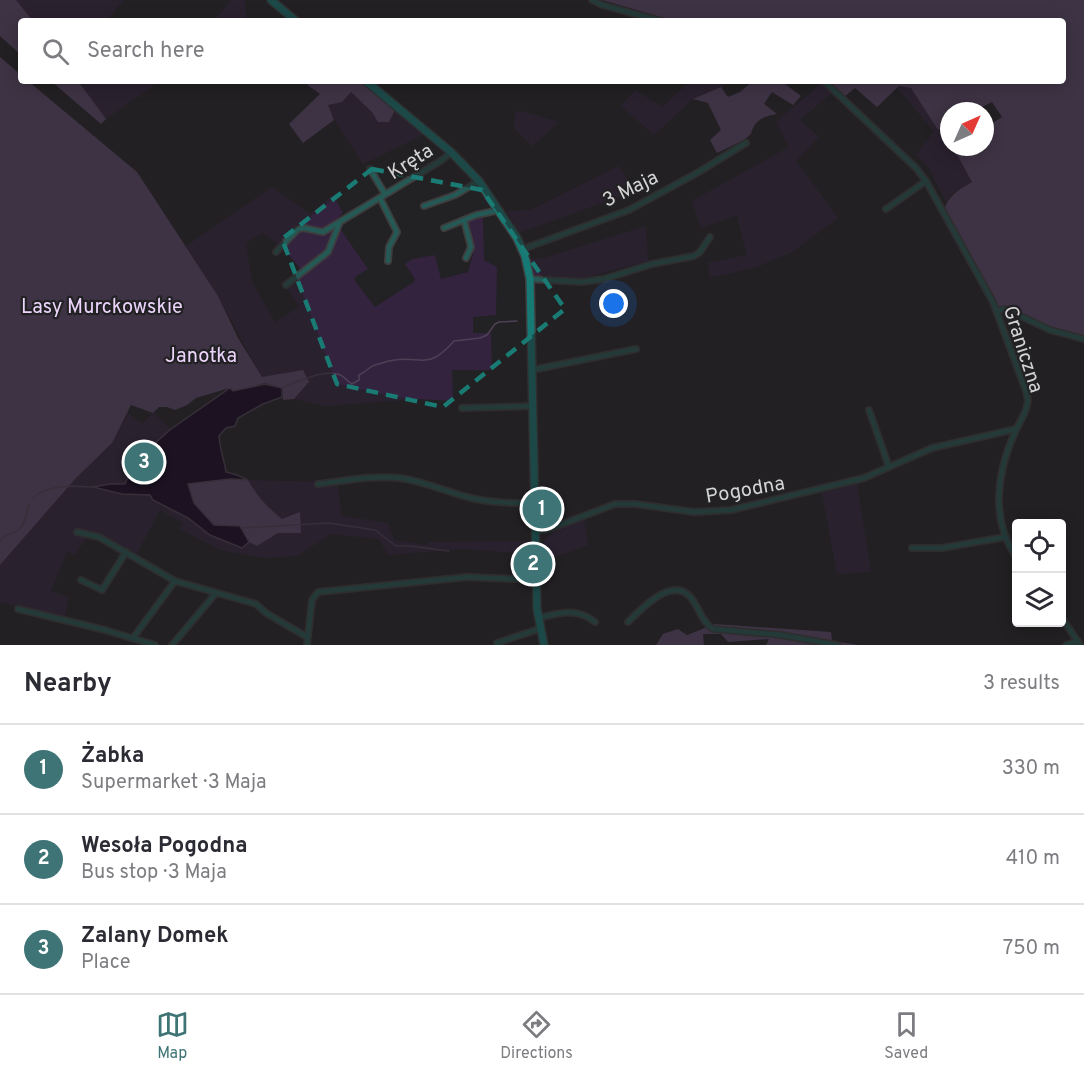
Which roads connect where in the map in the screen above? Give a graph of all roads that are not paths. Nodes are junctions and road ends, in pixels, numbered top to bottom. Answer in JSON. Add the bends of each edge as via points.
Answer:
{"nodes":[{"id":1,"x":271,"y":0,"type":"edge"},
{"id":2,"x":592,"y":0,"type":"edge"},
{"id":3,"x":292,"y":18,"type":"edge"},
{"id":4,"x":650,"y":18,"type":"edge"},
{"id":5,"x":370,"y":84,"type":"edge"},
{"id":6,"x":827,"y":84,"type":"edge"},
{"id":7,"x":746,"y":143,"type":"dead end"},
{"id":8,"x":451,"y":152,"type":"junction"},
{"id":9,"x":370,"y":169,"type":"dead end"},
{"id":10,"x":479,"y":181,"type":"junction"},
{"id":11,"x":926,"y":181,"type":"junction"},
{"id":12,"x":382,"y":196,"type":"junction"},
{"id":13,"x":424,"y":206,"type":"dead end"},
{"id":14,"x":886,"y":209,"type":"dead end"},
{"id":15,"x":500,"y":210,"type":"junction"},
{"id":16,"x":464,"y":220,"type":"junction"},
{"id":17,"x":339,"y":224,"type":"junction"},
{"id":18,"x":444,"y":228,"type":"dead end"},
{"id":19,"x":710,"y":237,"type":"dead end"},
{"id":20,"x":523,"y":249,"type":"junction"},
{"id":21,"x":276,"y":252,"type":"dead end"},
{"id":22,"x":466,"y":258,"type":"dead end"},
{"id":23,"x":388,"y":261,"type":"dead end"},
{"id":24,"x":530,"y":279,"type":"junction"},
{"id":25,"x":285,"y":285,"type":"dead end"},
{"id":26,"x":998,"y":311,"type":"junction"},
{"id":27,"x":1084,"y":339,"type":"edge"},
{"id":28,"x":636,"y":349,"type":"dead end"},
{"id":29,"x":532,"y":370,"type":"junction"},
{"id":30,"x":532,"y":406,"type":"junction"},
{"id":31,"x":462,"y":408,"type":"dead end"},
{"id":32,"x":869,"y":410,"type":"dead end"},
{"id":33,"x":1016,"y":429,"type":"junction"},
{"id":34,"x":889,"y":467,"type":"junction"},
{"id":35,"x":318,"y":484,"type":"dead end"},
{"id":36,"x":534,"y":503,"type":"junction"},
{"id":37,"x":76,"y":532,"type":"dead end"},
{"id":38,"x":535,"y":532,"type":"junction"},
{"id":39,"x":1005,"y":537,"type":"junction"},
{"id":40,"x":912,"y":549,"type":"dead end"},
{"id":41,"x":1012,"y":549,"type":"edge"},
{"id":42,"x":126,"y":552,"type":"junction"},
{"id":43,"x":81,"y":580,"type":"dead end"},
{"id":44,"x":536,"y":580,"type":"junction"},
{"id":45,"x":175,"y":581,"type":"junction"},
{"id":46,"x":216,"y":593,"type":"junction"},
{"id":47,"x":18,"y":609,"type":"dead end"},
{"id":48,"x":538,"y":618,"type":"junction"},
{"id":49,"x":596,"y":622,"type":"dead end"},
{"id":50,"x":628,"y":622,"type":"dead end"},
{"id":51,"x":1066,"y":624,"type":"edge"},
{"id":52,"x":539,"y":629,"type":"junction"},
{"id":53,"x":308,"y":637,"type":"junction"},
{"id":54,"x":133,"y":638,"type":"junction"},
{"id":55,"x":497,"y":643,"type":"dead end"},
{"id":56,"x":1079,"y":643,"type":"edge"},
{"id":57,"x":155,"y":645,"type":"edge"},
{"id":58,"x":172,"y":645,"type":"edge"},
{"id":59,"x":307,"y":645,"type":"edge"},
{"id":60,"x":544,"y":645,"type":"edge"},
{"id":61,"x":837,"y":645,"type":"edge"},
{"id":62,"x":1066,"y":645,"type":"edge"}],
"edges":[{"from":1,"to":3,"type":"street"},
{"from":2,"to":4,"type":"street"},
{"from":5,"to":8,"type":"street"},
{"from":6,"to":11,"type":"street","name":"Graniczna"},
{"from":7,"to":20,"type":"street","name":"3 Maja","via":[[629,210]]},
{"from":8,"to":10,"type":"street"},
{"from":8,"to":12,"type":"street","name":"Kręta"},
{"from":9,"to":12,"type":"street","name":"Kręta"},
{"from":10,"to":13,"type":"street"},
{"from":10,"to":15,"type":"street"},
{"from":11,"to":14,"type":"street"},
{"from":11,"to":26,"type":"street","name":"Graniczna"},
{"from":12,"to":17,"type":"street","name":"Kręta"},
{"from":12,"to":23,"type":"street","name":"Kręta","via":[[397,232],[389,247]]},
{"from":15,"to":16,"type":"street"},
{"from":15,"to":20,"type":"street"},
{"from":16,"to":18,"type":"street"},
{"from":16,"to":22,"type":"street","via":[[471,239]]},
{"from":17,"to":21,"type":"street","name":"Kręta","via":[[320,233],[298,229]]},
{"from":17,"to":25,"type":"street","via":[[328,252]]},
{"from":19,"to":24,"type":"street","via":[[694,256],[604,279]]},
{"from":20,"to":24,"type":"street"},
{"from":24,"to":29,"type":"street"},
{"from":26,"to":27,"type":"street","via":[[1004,309],[1050,330]]},
{"from":26,"to":33,"type":"street","name":"Graniczna","via":[[1028,400]]},
{"from":28,"to":29,"type":"street"},
{"from":29,"to":30,"type":"street"},
{"from":30,"to":31,"type":"street"},
{"from":30,"to":36,"type":"street"},
{"from":32,"to":34,"type":"street"},
{"from":33,"to":34,"type":"street","name":"Pogodna","via":[[932,448]]},
{"from":33,"to":39,"type":"street","name":"Graniczna","via":[[999,488],[998,513]]},
{"from":34,"to":38,"type":"street","name":"Pogodna","via":[[848,482],[731,510],[694,512],[615,504]]},
{"from":35,"to":36,"type":"street","via":[[397,478],[499,503]]},
{"from":36,"to":38,"type":"street"},
{"from":37,"to":42,"type":"street","via":[[99,537]]},
{"from":38,"to":44,"type":"street"},
{"from":39,"to":40,"type":"street"},
{"from":39,"to":41,"type":"street","name":"Graniczna"},
{"from":42,"to":43,"type":"street","via":[[102,590]]},
{"from":42,"to":45,"type":"street"},
{"from":44,"to":48,"type":"street"},
{"from":44,"to":53,"type":"street","via":[[467,577],[318,592],[312,600]]},
{"from":45,"to":46,"type":"street"},
{"from":45,"to":54,"type":"street"},
{"from":46,"to":53,"type":"street","via":[[256,604]]},
{"from":46,"to":58,"type":"street"},
{"from":47,"to":54,"type":"street"},
{"from":48,"to":49,"type":"street","via":[[576,612]]},
{"from":48,"to":52,"type":"street"},
{"from":50,"to":61,"type":"street","via":[[660,594],[678,590],[691,597],[713,629],[781,634]]},
{"from":51,"to":56,"type":"street"},
{"from":52,"to":55,"type":"street"},
{"from":52,"to":60,"type":"street"},
{"from":53,"to":59,"type":"street"},
{"from":54,"to":57,"type":"street"},
{"from":56,"to":62,"type":"street"}]}
